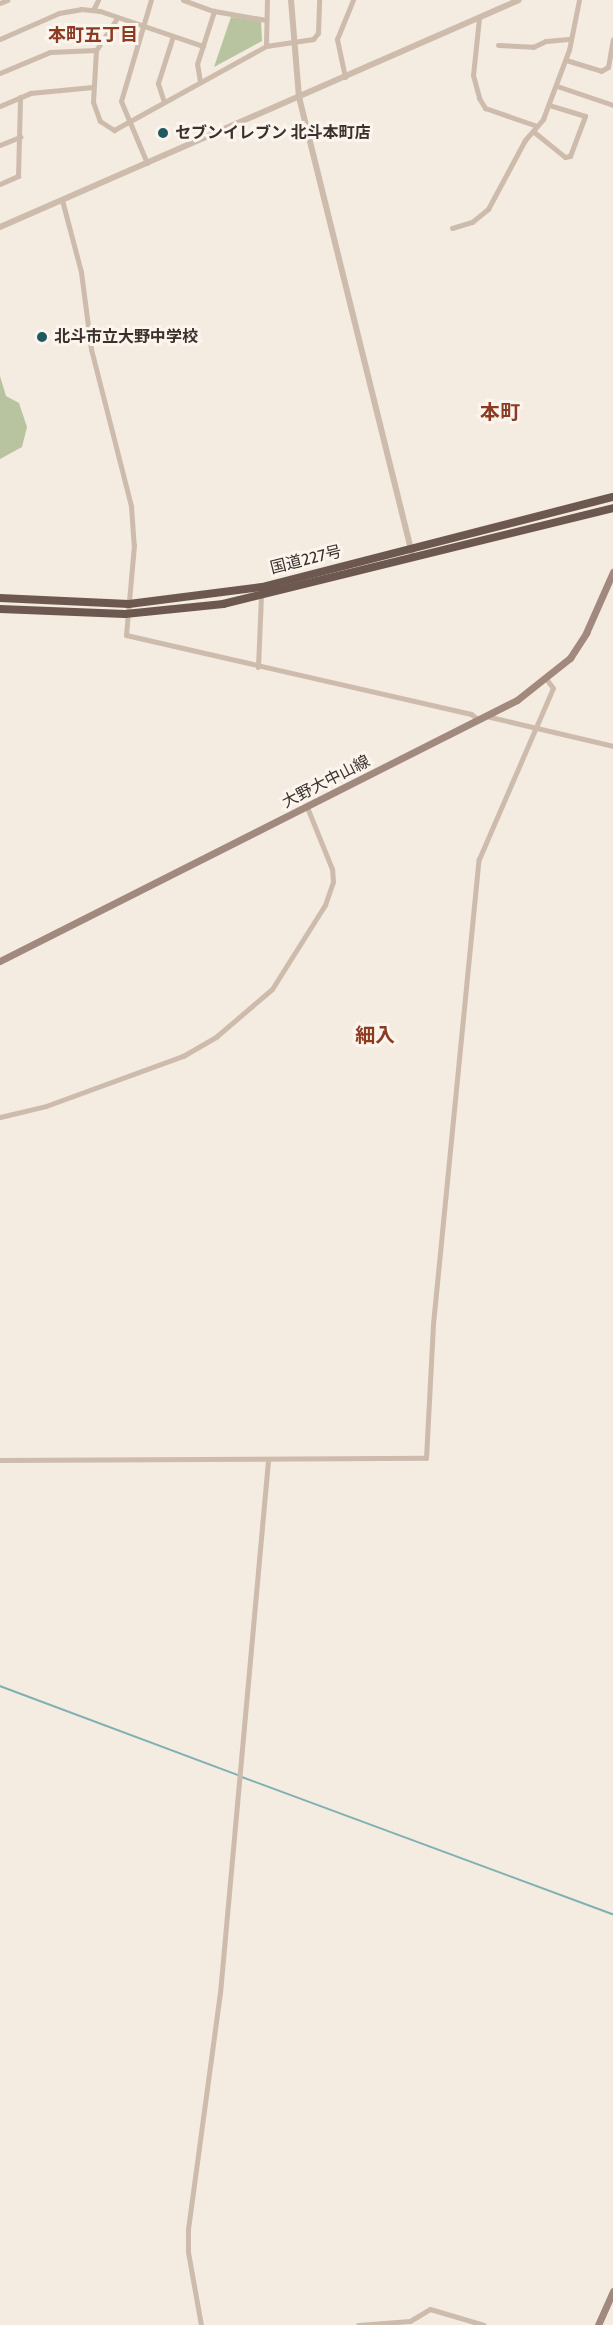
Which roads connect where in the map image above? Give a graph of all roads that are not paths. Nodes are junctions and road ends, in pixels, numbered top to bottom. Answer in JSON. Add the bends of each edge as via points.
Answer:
{"nodes":[{"id":1,"x":7,"y":0,"type":"edge"},
{"id":2,"x":99,"y":0,"type":"edge"},
{"id":3,"x":151,"y":0,"type":"edge"},
{"id":4,"x":183,"y":0,"type":"edge"},
{"id":5,"x":267,"y":0,"type":"edge"},
{"id":6,"x":291,"y":0,"type":"edge"},
{"id":7,"x":319,"y":0,"type":"edge"},
{"id":8,"x":353,"y":0,"type":"edge"},
{"id":9,"x":519,"y":0,"type":"edge"},
{"id":10,"x":579,"y":0,"type":"edge"},
{"id":11,"x":0,"y":3,"type":"edge"},
{"id":12,"x":93,"y":10,"type":"junction"},
{"id":13,"x":214,"y":11,"type":"junction"},
{"id":14,"x":117,"y":18,"type":"junction"},
{"id":15,"x":479,"y":18,"type":"junction"},
{"id":16,"x":266,"y":20,"type":"junction"},
{"id":17,"x":142,"y":26,"type":"junction"},
{"id":18,"x":173,"y":36,"type":"junction"},
{"id":19,"x":0,"y":39,"type":"edge"},
{"id":20,"x":571,"y":39,"type":"junction"},
{"id":21,"x":613,"y":39,"type":"edge"},
{"id":22,"x":292,"y":43,"type":"junction"},
{"id":23,"x":498,"y":45,"type":"dead end"},
{"id":24,"x":202,"y":46,"type":"junction"},
{"id":25,"x":266,"y":46,"type":"junction"},
{"id":26,"x":96,"y":50,"type":"junction"},
{"id":27,"x":566,"y":60,"type":"junction"},
{"id":28,"x":0,"y":73,"type":"edge"},
{"id":29,"x":345,"y":77,"type":"junction"},
{"id":30,"x":200,"y":82,"type":"junction"},
{"id":31,"x":557,"y":86,"type":"junction"},
{"id":32,"x":93,"y":87,"type":"junction"},
{"id":33,"x":20,"y":97,"type":"junction"},
{"id":34,"x":299,"y":97,"type":"junction"},
{"id":35,"x":164,"y":102,"type":"junction"},
{"id":36,"x":549,"y":105,"type":"junction"},
{"id":37,"x":613,"y":105,"type":"edge"},
{"id":38,"x":0,"y":106,"type":"edge"},
{"id":39,"x":128,"y":122,"type":"junction"},
{"id":40,"x":537,"y":126,"type":"junction"},
{"id":41,"x":534,"y":132,"type":"junction"},
{"id":42,"x":20,"y":137,"type":"junction"},
{"id":43,"x":0,"y":145,"type":"edge"},
{"id":44,"x":147,"y":163,"type":"junction"},
{"id":45,"x":0,"y":184,"type":"edge"},
{"id":46,"x":62,"y":200,"type":"junction"},
{"id":47,"x":0,"y":227,"type":"edge"},
{"id":48,"x":452,"y":228,"type":"dead end"},
{"id":49,"x":613,"y":497,"type":"edge"},
{"id":50,"x":613,"y":508,"type":"edge"},
{"id":51,"x":413,"y":555,"type":"junction"},
{"id":52,"x":613,"y":572,"type":"edge"},
{"id":53,"x":262,"y":587,"type":"junction"},
{"id":54,"x":261,"y":597,"type":"junction"},
{"id":55,"x":0,"y":598,"type":"edge"},
{"id":56,"x":129,"y":604,"type":"junction"},
{"id":57,"x":0,"y":609,"type":"edge"},
{"id":58,"x":125,"y":614,"type":"junction"},
{"id":59,"x":258,"y":667,"type":"junction"},
{"id":60,"x":547,"y":680,"type":"junction"},
{"id":61,"x":483,"y":718,"type":"junction"},
{"id":62,"x":534,"y":729,"type":"junction"},
{"id":63,"x":613,"y":746,"type":"edge"},
{"id":64,"x":307,"y":807,"type":"junction"},
{"id":65,"x":0,"y":961,"type":"edge"},
{"id":66,"x":0,"y":1117,"type":"edge"},
{"id":67,"x":0,"y":1460,"type":"edge"},
{"id":68,"x":268,"y":1460,"type":"junction"},
{"id":69,"x":613,"y":2291,"type":"edge"},
{"id":70,"x":201,"y":2325,"type":"edge"},
{"id":71,"x":358,"y":2325,"type":"edge"},
{"id":72,"x":484,"y":2325,"type":"edge"},
{"id":73,"x":598,"y":2325,"type":"edge"}],
"edges":[{"from":1,"to":11,"type":"street"},
{"from":2,"to":12,"type":"street"},
{"from":3,"to":17,"type":"street"},
{"from":4,"to":13,"type":"street"},
{"from":5,"to":16,"type":"street"},
{"from":6,"to":22,"type":"street"},
{"from":7,"to":22,"type":"street","via":[[318,33],[313,39]]},
{"from":8,"to":29,"type":"street","via":[[337,39]]},
{"from":9,"to":15,"type":"street"},
{"from":10,"to":20,"type":"street"},
{"from":12,"to":14,"type":"street"},
{"from":12,"to":19,"type":"street","via":[[59,13]]},
{"from":13,"to":16,"type":"street"},
{"from":13,"to":24,"type":"street"},
{"from":14,"to":17,"type":"street"},
{"from":14,"to":26,"type":"street"},
{"from":15,"to":29,"type":"street"},
{"from":15,"to":40,"type":"street","via":[[473,75],[484,108]]},
{"from":16,"to":25,"type":"street"},
{"from":17,"to":18,"type":"street"},
{"from":17,"to":39,"type":"street","via":[[121,94]]},
{"from":18,"to":24,"type":"street"},
{"from":18,"to":35,"type":"street","via":[[158,83]]},
{"from":20,"to":23,"type":"street","via":[[546,41],[533,47]]},
{"from":20,"to":27,"type":"street"},
{"from":21,"to":27,"type":"street","via":[[608,67],[601,72]]},
{"from":22,"to":25,"type":"street"},
{"from":22,"to":34,"type":"street"},
{"from":24,"to":30,"type":"street","via":[[197,63]]},
{"from":25,"to":30,"type":"street"},
{"from":26,"to":28,"type":"street","via":[[50,52]]},
{"from":26,"to":32,"type":"street"},
{"from":27,"to":31,"type":"street"},
{"from":29,"to":34,"type":"street"},
{"from":30,"to":35,"type":"street"},
{"from":31,"to":36,"type":"street"},
{"from":31,"to":37,"type":"street"},
{"from":32,"to":33,"type":"street"},
{"from":32,"to":39,"type":"street","via":[[93,102],[100,121],[114,130]]},
{"from":33,"to":38,"type":"street"},
{"from":33,"to":42,"type":"street"},
{"from":34,"to":44,"type":"street"},
{"from":34,"to":51,"type":"street"},
{"from":35,"to":39,"type":"street"},
{"from":36,"to":40,"type":"street"},
{"from":36,"to":41,"type":"street","via":[[585,116],[570,156],[566,157]]},
{"from":39,"to":44,"type":"street"},
{"from":40,"to":41,"type":"street"},
{"from":41,"to":48,"type":"street","via":[[525,140],[488,209],[472,222]]},
{"from":42,"to":43,"type":"street"},
{"from":42,"to":45,"type":"street","via":[[18,176]]},
{"from":44,"to":46,"type":"street"},
{"from":46,"to":47,"type":"street"},
{"from":46,"to":56,"type":"street","via":[[81,273],[91,349],[131,506],[134,545]]},
{"from":49,"to":51,"type":"highway","name":"国道227号"},
{"from":50,"to":51,"type":"highway","name":"国道227号"},
{"from":51,"to":53,"type":"highway","name":"国道227号"},
{"from":51,"to":54,"type":"highway","name":"国道227号"},
{"from":52,"to":60,"type":"main road","name":"大野大中山線","via":[[586,633],[570,658]]},
{"from":53,"to":54,"type":"street"},
{"from":53,"to":56,"type":"highway","name":"国道227号"},
{"from":54,"to":58,"type":"highway","name":"国道227号"},
{"from":54,"to":59,"type":"street"},
{"from":55,"to":56,"type":"highway","name":"国道227号"},
{"from":56,"to":58,"type":"street"},
{"from":57,"to":58,"type":"highway","name":"国道227号"},
{"from":58,"to":59,"type":"street","via":[[126,635]]},
{"from":59,"to":61,"type":"street"},
{"from":60,"to":61,"type":"main road","name":"大野大中山線"},
{"from":60,"to":62,"type":"street","via":[[553,688]]},
{"from":61,"to":62,"type":"street"},
{"from":61,"to":64,"type":"main road","name":"大野大中山線"},
{"from":62,"to":63,"type":"street"},
{"from":62,"to":68,"type":"street","via":[[479,859],[433,1324],[426,1458]]},
{"from":64,"to":65,"type":"main road","name":"大野大中山線"},
{"from":64,"to":66,"type":"street","via":[[332,869],[333,882],[325,905],[272,989],[217,1036],[183,1056],[46,1106]]},
{"from":67,"to":68,"type":"street"},
{"from":68,"to":70,"type":"street","via":[[220,1993],[188,2229],[188,2252]]},
{"from":69,"to":73,"type":"main road"},
{"from":71,"to":72,"type":"street","via":[[410,2320],[430,2309]]}]}
